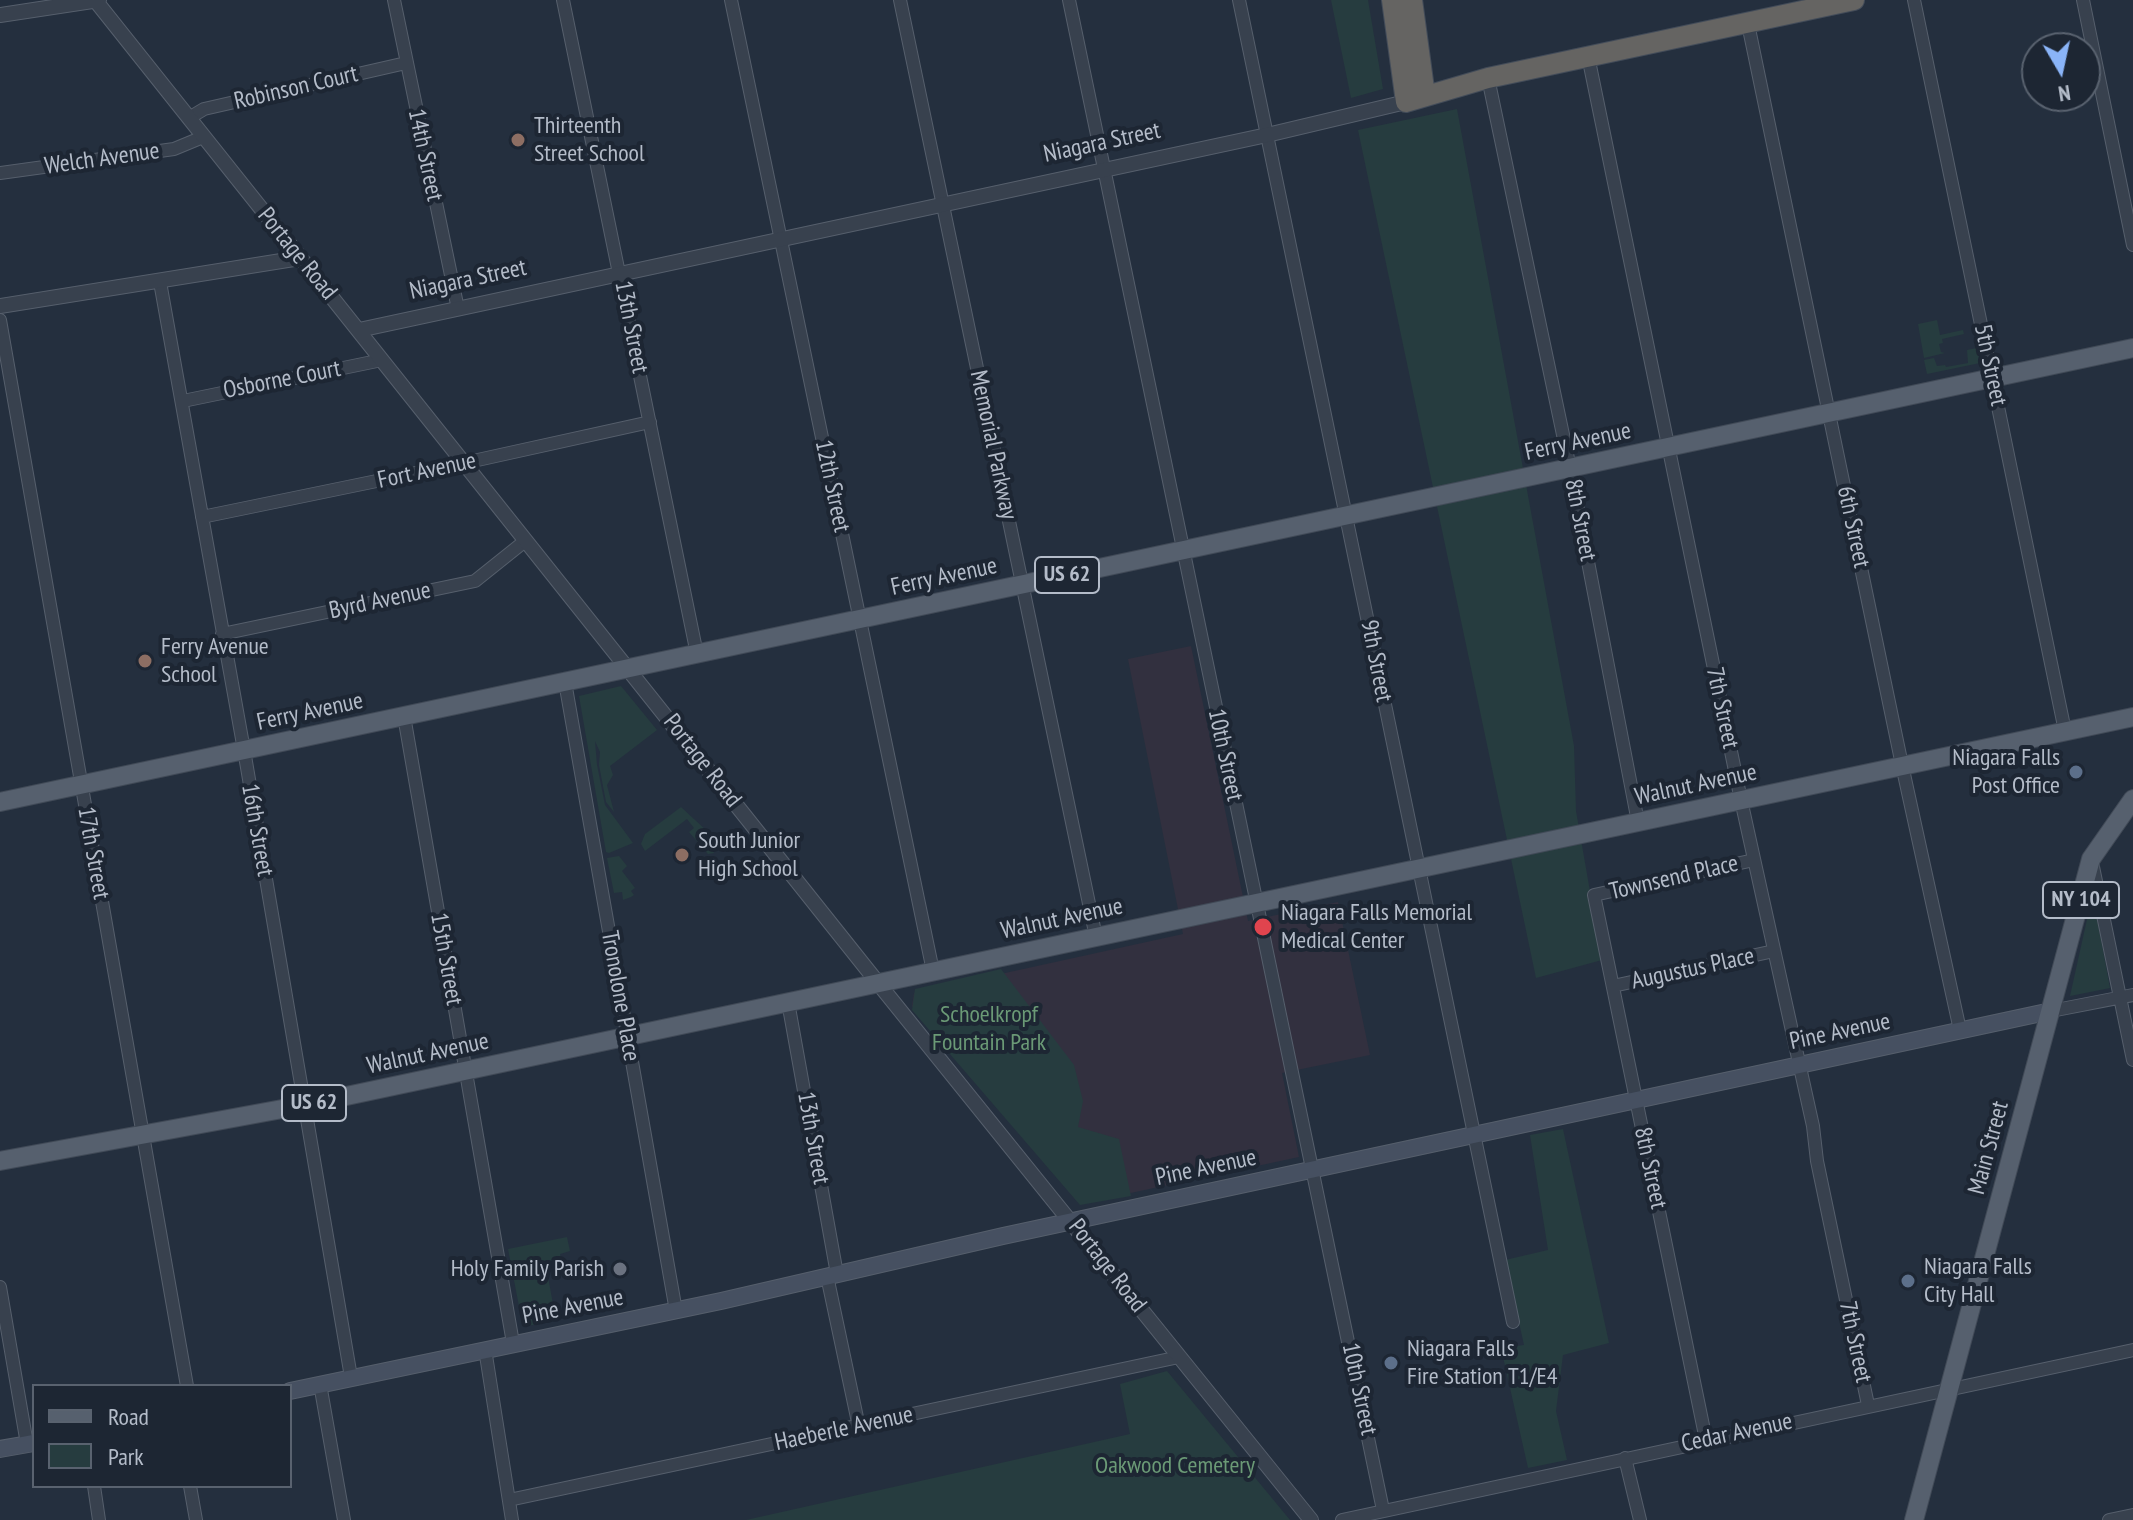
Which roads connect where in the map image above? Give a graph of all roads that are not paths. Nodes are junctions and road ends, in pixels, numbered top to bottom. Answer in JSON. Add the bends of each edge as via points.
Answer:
{"nodes":[{"id":1,"x":96,"y":0,"type":"edge"},
{"id":2,"x":394,"y":0,"type":"edge"},
{"id":3,"x":563,"y":0,"type":"edge"},
{"id":4,"x":731,"y":0,"type":"edge"},
{"id":5,"x":900,"y":0,"type":"edge"},
{"id":6,"x":1069,"y":0,"type":"edge"},
{"id":7,"x":1239,"y":0,"type":"edge"},
{"id":8,"x":1392,"y":0,"type":"edge"},
{"id":9,"x":1412,"y":0,"type":"edge"},
{"id":10,"x":1854,"y":0,"type":"edge"},
{"id":11,"x":1914,"y":0,"type":"edge"},
{"id":12,"x":2083,"y":0,"type":"edge"},
{"id":13,"x":0,"y":15,"type":"edge"},
{"id":14,"x":1748,"y":24,"type":"junction"},
{"id":15,"x":1588,"y":56,"type":"junction"},
{"id":16,"x":406,"y":63,"type":"junction"},
{"id":17,"x":1488,"y":78,"type":"junction"},
{"id":18,"x":1416,"y":99,"type":"junction"},
{"id":19,"x":189,"y":118,"type":"junction"},
{"id":20,"x":1267,"y":135,"type":"junction"},
{"id":21,"x":203,"y":137,"type":"junction"},
{"id":22,"x":1104,"y":169,"type":"junction"},
{"id":23,"x":0,"y":173,"type":"edge"},
{"id":24,"x":942,"y":204,"type":"junction"},
{"id":25,"x":781,"y":239,"type":"junction"},
{"id":26,"x":2133,"y":245,"type":"edge"},
{"id":27,"x":300,"y":258,"type":"junction"},
{"id":28,"x":620,"y":274,"type":"junction"},
{"id":29,"x":160,"y":282,"type":"junction"},
{"id":30,"x":0,"y":306,"type":"edge"},
{"id":31,"x":458,"y":309,"type":"junction"},
{"id":32,"x":0,"y":320,"type":"edge"},
{"id":33,"x":359,"y":330,"type":"junction"},
{"id":34,"x":2133,"y":348,"type":"edge"},
{"id":35,"x":382,"y":360,"type":"junction"},
{"id":36,"x":1993,"y":378,"type":"junction"},
{"id":37,"x":183,"y":401,"type":"junction"},
{"id":38,"x":1830,"y":413,"type":"junction"},
{"id":39,"x":650,"y":422,"type":"junction"},
{"id":40,"x":1669,"y":447,"type":"junction"},
{"id":41,"x":464,"y":463,"type":"junction"},
{"id":42,"x":1570,"y":468,"type":"junction"},
{"id":43,"x":1347,"y":516,"type":"junction"},
{"id":44,"x":202,"y":517,"type":"junction"},
{"id":45,"x":525,"y":541,"type":"junction"},
{"id":46,"x":1182,"y":551,"type":"junction"},
{"id":47,"x":1022,"y":585,"type":"junction"},
{"id":48,"x":860,"y":619,"type":"junction"},
{"id":49,"x":222,"y":634,"type":"junction"},
{"id":50,"x":697,"y":654,"type":"junction"},
{"id":51,"x":628,"y":669,"type":"junction"},
{"id":52,"x":565,"y":682,"type":"junction"},
{"id":53,"x":404,"y":716,"type":"junction"},
{"id":54,"x":2133,"y":717,"type":"edge"},
{"id":55,"x":2065,"y":731,"type":"junction"},
{"id":56,"x":244,"y":750,"type":"junction"},
{"id":57,"x":1902,"y":765,"type":"junction"},
{"id":58,"x":81,"y":785,"type":"junction"},
{"id":59,"x":2133,"y":799,"type":"edge"},
{"id":60,"x":1741,"y":800,"type":"junction"},
{"id":61,"x":0,"y":802,"type":"edge"},
{"id":62,"x":1638,"y":822,"type":"junction"},
{"id":63,"x":2091,"y":859,"type":"junction"},
{"id":64,"x":1754,"y":860,"type":"junction"},
{"id":65,"x":1418,"y":868,"type":"junction"},
{"id":66,"x":1594,"y":895,"type":"joint"},
{"id":67,"x":1256,"y":903,"type":"junction"},
{"id":68,"x":1096,"y":937,"type":"junction"},
{"id":69,"x":1774,"y":951,"type":"junction"},
{"id":70,"x":933,"y":971,"type":"junction"},
{"id":71,"x":878,"y":983,"type":"junction"},
{"id":72,"x":1613,"y":986,"type":"junction"},
{"id":73,"x":2127,"y":996,"type":"edge"},
{"id":74,"x":788,"y":1002,"type":"junction"},
{"id":75,"x":2051,"y":1011,"type":"junction"},
{"id":76,"x":1960,"y":1030,"type":"junction"},
{"id":77,"x":626,"y":1036,"type":"junction"},
{"id":78,"x":2133,"y":1060,"type":"edge"},
{"id":79,"x":1800,"y":1066,"type":"junction"},
{"id":80,"x":465,"y":1071,"type":"junction"},
{"id":81,"x":1636,"y":1100,"type":"junction"},
{"id":82,"x":304,"y":1105,"type":"junction"},
{"id":83,"x":143,"y":1135,"type":"junction"},
{"id":84,"x":1474,"y":1135,"type":"junction"},
{"id":85,"x":0,"y":1161,"type":"edge"},
{"id":86,"x":1314,"y":1170,"type":"junction"},
{"id":87,"x":1072,"y":1222,"type":"junction"},
{"id":88,"x":832,"y":1275,"type":"junction"},
{"id":89,"x":0,"y":1287,"type":"edge"},
{"id":90,"x":676,"y":1311,"type":"junction"},
{"id":91,"x":1513,"y":1322,"type":"dead end"},
{"id":92,"x":513,"y":1343,"type":"junction"},
{"id":93,"x":485,"y":1349,"type":"junction"},
{"id":94,"x":2133,"y":1350,"type":"edge"},
{"id":95,"x":1179,"y":1357,"type":"junction"},
{"id":96,"x":351,"y":1377,"type":"junction"},
{"id":97,"x":187,"y":1384,"type":"edge"},
{"id":98,"x":320,"y":1384,"type":"junction"},
{"id":99,"x":1950,"y":1388,"type":"junction"},
{"id":100,"x":292,"y":1391,"type":"edge"},
{"id":101,"x":1868,"y":1405,"type":"junction"},
{"id":102,"x":859,"y":1427,"type":"junction"},
{"id":103,"x":1706,"y":1440,"type":"junction"},
{"id":104,"x":31,"y":1443,"type":"edge"},
{"id":105,"x":0,"y":1449,"type":"edge"},
{"id":106,"x":1625,"y":1458,"type":"junction"},
{"id":107,"x":94,"y":1488,"type":"edge"},
{"id":108,"x":190,"y":1488,"type":"edge"},
{"id":109,"x":509,"y":1500,"type":"junction"},
{"id":110,"x":1383,"y":1510,"type":"junction"},
{"id":111,"x":2133,"y":1515,"type":"edge"},
{"id":112,"x":99,"y":1520,"type":"edge"},
{"id":113,"x":196,"y":1520,"type":"edge"},
{"id":114,"x":344,"y":1520,"type":"edge"},
{"id":115,"x":512,"y":1520,"type":"edge"},
{"id":116,"x":1311,"y":1520,"type":"edge"},
{"id":117,"x":1342,"y":1520,"type":"edge"},
{"id":118,"x":1640,"y":1520,"type":"edge"},
{"id":119,"x":1914,"y":1520,"type":"edge"},
{"id":120,"x":2109,"y":1520,"type":"edge"}],
"edges":[{"from":1,"to":13,"type":"street"},
{"from":1,"to":19,"type":"street","name":"Portage Road"},
{"from":2,"to":16,"type":"street","name":"14th Street"},
{"from":3,"to":28,"type":"street","name":"13th Street"},
{"from":4,"to":25,"type":"street","name":"12th Street"},
{"from":5,"to":24,"type":"street","name":"Memorial Parkway"},
{"from":6,"to":22,"type":"street","name":"10th Street"},
{"from":7,"to":20,"type":"street","name":"9th Street"},
{"from":8,"to":18,"type":"highway"},
{"from":9,"to":18,"type":"highway"},
{"from":10,"to":14,"type":"highway","name":"Niagara Street"},
{"from":11,"to":36,"type":"street","name":"5th Street"},
{"from":12,"to":26,"type":"street"},
{"from":14,"to":15,"type":"highway","name":"Niagara Street"},
{"from":14,"to":38,"type":"street","name":"6th Street"},
{"from":15,"to":17,"type":"highway","name":"Niagara Street"},
{"from":15,"to":40,"type":"street","name":"7th Street"},
{"from":16,"to":19,"type":"street","name":"Robinson Court","via":[[204,109]]},
{"from":16,"to":31,"type":"street","name":"14th Street"},
{"from":17,"to":18,"type":"highway","name":"Niagara Street"},
{"from":17,"to":42,"type":"street","name":"8th Street"},
{"from":18,"to":20,"type":"street","name":"Niagara Street"},
{"from":19,"to":21,"type":"street","name":"Portage Road"},
{"from":20,"to":22,"type":"street","name":"Niagara Street"},
{"from":20,"to":43,"type":"street","name":"9th Street"},
{"from":21,"to":23,"type":"street","name":"Welch Avenue","via":[[174,149]]},
{"from":21,"to":27,"type":"street","name":"Portage Road"},
{"from":22,"to":24,"type":"street","name":"Niagara Street"},
{"from":22,"to":46,"type":"street","name":"10th Street"},
{"from":24,"to":25,"type":"street","name":"Niagara Street"},
{"from":24,"to":47,"type":"street","name":"Memorial Parkway"},
{"from":25,"to":28,"type":"street","name":"Niagara Street"},
{"from":25,"to":48,"type":"street","name":"12th Street"},
{"from":27,"to":29,"type":"street"},
{"from":27,"to":33,"type":"street","name":"Portage Road"},
{"from":28,"to":31,"type":"street","name":"Niagara Street"},
{"from":28,"to":39,"type":"street","name":"13th Street"},
{"from":29,"to":30,"type":"street"},
{"from":29,"to":37,"type":"street","name":"16th Street"},
{"from":31,"to":33,"type":"street","name":"Niagara Street"},
{"from":32,"to":58,"type":"street","name":"17th Street"},
{"from":33,"to":35,"type":"street","name":"Portage Road"},
{"from":34,"to":36,"type":"main road","name":"Ferry Avenue","number":"US 62"},
{"from":35,"to":37,"type":"street","name":"Osborne Court"},
{"from":35,"to":41,"type":"street","name":"Portage Road"},
{"from":36,"to":38,"type":"main road","name":"Ferry Avenue","number":"US 62"},
{"from":36,"to":55,"type":"street","name":"5th Street"},
{"from":37,"to":44,"type":"street","name":"16th Street"},
{"from":38,"to":40,"type":"main road","name":"Ferry Avenue","number":"US 62"},
{"from":38,"to":57,"type":"street","name":"6th Street"},
{"from":39,"to":41,"type":"street","name":"Fort Avenue"},
{"from":39,"to":50,"type":"street","name":"13th Street"},
{"from":40,"to":42,"type":"main road","name":"Ferry Avenue","number":"US 62"},
{"from":40,"to":60,"type":"street","name":"7th Street"},
{"from":41,"to":44,"type":"street","name":"Fort Avenue"},
{"from":41,"to":45,"type":"street","name":"Portage Road"},
{"from":42,"to":43,"type":"main road","name":"Ferry Avenue","number":"US 62"},
{"from":42,"to":62,"type":"street","name":"8th Street"},
{"from":43,"to":46,"type":"main road","name":"Ferry Avenue","number":"US 62"},
{"from":43,"to":65,"type":"street","name":"9th Street"},
{"from":44,"to":49,"type":"street","name":"16th Street"},
{"from":45,"to":49,"type":"street","name":"Byrd Avenue","via":[[475,581]]},
{"from":45,"to":51,"type":"street","name":"Portage Road"},
{"from":46,"to":47,"type":"main road","name":"Ferry Avenue","number":"US 62"},
{"from":46,"to":67,"type":"street","name":"10th Street"},
{"from":47,"to":48,"type":"main road","name":"Ferry Avenue","number":"US 62"},
{"from":47,"to":68,"type":"street","name":"Memorial Parkway"},
{"from":48,"to":50,"type":"main road","name":"Ferry Avenue","number":"US 62"},
{"from":48,"to":70,"type":"street","name":"12th Street"},
{"from":49,"to":56,"type":"street","name":"16th Street"},
{"from":50,"to":51,"type":"main road","name":"Ferry Avenue","number":"US 62"},
{"from":51,"to":52,"type":"main road","name":"Ferry Avenue","number":"US 62"},
{"from":51,"to":71,"type":"street","name":"Portage Road"},
{"from":52,"to":53,"type":"main road","name":"Ferry Avenue","number":"US 62"},
{"from":52,"to":77,"type":"street","name":"Tronolone Place"},
{"from":53,"to":56,"type":"main road","name":"Ferry Avenue","number":"US 62"},
{"from":53,"to":80,"type":"street","name":"15th Street"},
{"from":54,"to":55,"type":"main road","name":"Walnut Avenue","number":"US 62"},
{"from":55,"to":57,"type":"main road","name":"Walnut Avenue","number":"US 62"},
{"from":56,"to":58,"type":"main road","name":"Ferry Avenue","number":"US 62"},
{"from":56,"to":82,"type":"street","name":"16th Street"},
{"from":57,"to":60,"type":"main road","name":"Walnut Avenue","number":"US 62"},
{"from":57,"to":76,"type":"street","name":"6th Street"},
{"from":58,"to":61,"type":"main road","name":"Ferry Avenue","number":"US 62"},
{"from":58,"to":83,"type":"street","name":"17th Street"},
{"from":59,"to":63,"type":"main road","name":"Main Street","number":"NY 104"},
{"from":60,"to":62,"type":"main road","name":"Walnut Avenue","number":"US 62"},
{"from":60,"to":64,"type":"street","name":"7th Street"},
{"from":62,"to":65,"type":"main road","name":"Walnut Avenue","number":"US 62"},
{"from":63,"to":73,"type":"street"},
{"from":63,"to":75,"type":"main road","name":"Main Street","number":"NY 104"},
{"from":64,"to":66,"type":"street","name":"Townsend Place"},
{"from":64,"to":69,"type":"street","name":"7th Street"},
{"from":65,"to":67,"type":"main road","name":"Walnut Avenue","number":"US 62"},
{"from":65,"to":84,"type":"street","name":"9th Street"},
{"from":66,"to":72,"type":"street","name":"8th Street"},
{"from":67,"to":68,"type":"main road","name":"Walnut Avenue","number":"US 62"},
{"from":67,"to":86,"type":"street","name":"10th Street"},
{"from":68,"to":70,"type":"main road","name":"Walnut Avenue","number":"US 62"},
{"from":69,"to":72,"type":"street","name":"Augustus Place"},
{"from":69,"to":79,"type":"street","name":"7th Street"},
{"from":70,"to":71,"type":"main road","name":"Walnut Avenue","number":"US 62"},
{"from":71,"to":74,"type":"main road","name":"Walnut Avenue","number":"US 62"},
{"from":71,"to":87,"type":"street","name":"Portage Road"},
{"from":72,"to":81,"type":"street","name":"8th Street"},
{"from":73,"to":75,"type":"street","name":"Pine Avenue"},
{"from":73,"to":78,"type":"street"},
{"from":74,"to":77,"type":"main road","name":"Walnut Avenue","number":"US 62"},
{"from":74,"to":88,"type":"street","name":"13th Street"},
{"from":75,"to":76,"type":"main road","name":"Pine Avenue"},
{"from":75,"to":99,"type":"main road","name":"Main Street","number":"NY 104"},
{"from":76,"to":79,"type":"main road","name":"Pine Avenue"},
{"from":77,"to":80,"type":"main road","name":"Walnut Avenue","number":"US 62"},
{"from":77,"to":90,"type":"street","name":"Tronolone Place"},
{"from":79,"to":81,"type":"main road","name":"Pine Avenue"},
{"from":79,"to":101,"type":"street","name":"7th Street"},
{"from":80,"to":82,"type":"main road","name":"Walnut Avenue","number":"US 62"},
{"from":80,"to":92,"type":"street","name":"15th Street"},
{"from":81,"to":84,"type":"main road","name":"Pine Avenue"},
{"from":81,"to":103,"type":"street","name":"8th Street"},
{"from":82,"to":83,"type":"main road","name":"Walnut Avenue","number":"US 62"},
{"from":82,"to":96,"type":"street","name":"16th Street"},
{"from":83,"to":85,"type":"main road","name":"Walnut Avenue","number":"US 62"},
{"from":83,"to":97,"type":"street","name":"17th Street"},
{"from":84,"to":86,"type":"main road","name":"Pine Avenue"},
{"from":84,"to":91,"type":"street","name":"9th Street"},
{"from":86,"to":87,"type":"main road","name":"Pine Avenue"},
{"from":86,"to":110,"type":"street","name":"10th Street"},
{"from":87,"to":88,"type":"main road","name":"Pine Avenue"},
{"from":87,"to":95,"type":"street","name":"Portage Road"},
{"from":88,"to":90,"type":"main road","name":"Pine Avenue"},
{"from":88,"to":102,"type":"street","name":"13th Street"},
{"from":89,"to":104,"type":"street"},
{"from":90,"to":92,"type":"main road","name":"Pine Avenue"},
{"from":92,"to":93,"type":"main road","name":"Pine Avenue"},
{"from":93,"to":96,"type":"main road","name":"Pine Avenue"},
{"from":93,"to":109,"type":"street"},
{"from":94,"to":99,"type":"street","name":"Cedar Avenue"},
{"from":95,"to":102,"type":"street","name":"Haeberle Avenue"},
{"from":95,"to":116,"type":"street","name":"Portage Road"},
{"from":96,"to":98,"type":"main road","name":"Pine Avenue"},
{"from":98,"to":100,"type":"main road","name":"Pine Avenue"},
{"from":98,"to":114,"type":"street"},
{"from":99,"to":101,"type":"street","name":"Cedar Avenue"},
{"from":99,"to":119,"type":"main road","name":"Main Street","number":"NY 104"},
{"from":101,"to":103,"type":"street","name":"Cedar Avenue"},
{"from":102,"to":109,"type":"street","name":"Haeberle Avenue"},
{"from":103,"to":106,"type":"street","name":"Cedar Avenue"},
{"from":104,"to":105,"type":"main road"},
{"from":106,"to":110,"type":"street","name":"Cedar Avenue"},
{"from":106,"to":118,"type":"street"},
{"from":107,"to":112,"type":"street"},
{"from":108,"to":113,"type":"street"},
{"from":109,"to":115,"type":"street"},
{"from":110,"to":117,"type":"street","name":"Cedar Avenue"},
{"from":111,"to":120,"type":"street"}]}
